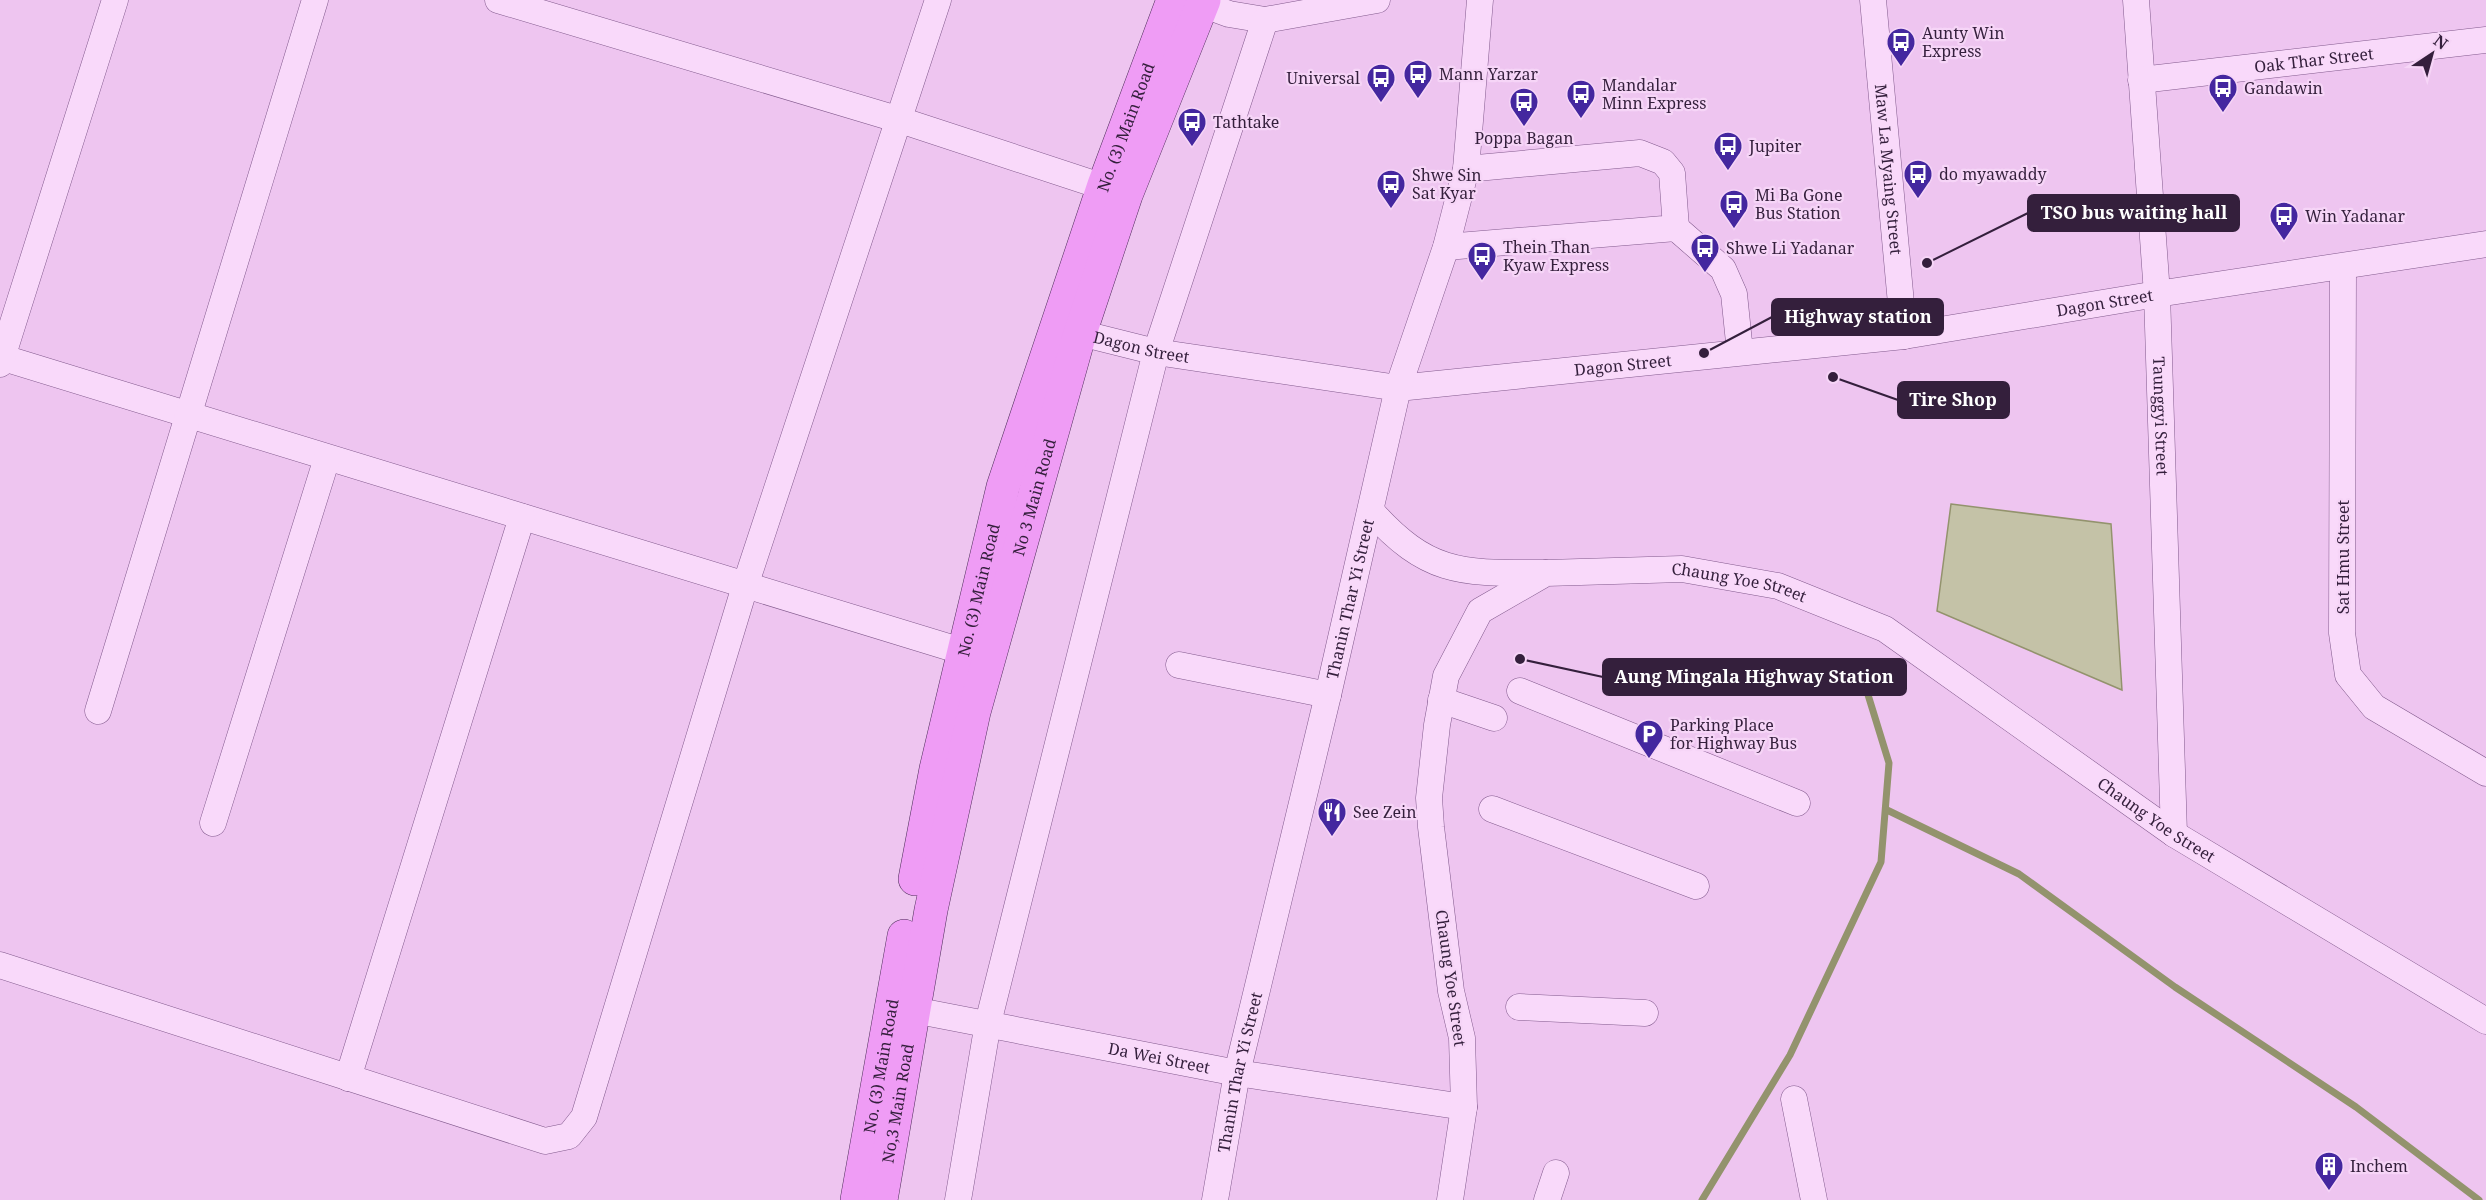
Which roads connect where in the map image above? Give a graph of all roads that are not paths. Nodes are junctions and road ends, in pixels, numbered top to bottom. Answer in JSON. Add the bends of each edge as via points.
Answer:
{"nodes":[{"id":1,"x":115,"y":0,"type":"edge"},
{"id":2,"x":315,"y":0,"type":"edge"},
{"id":3,"x":498,"y":0,"type":"edge"},
{"id":4,"x":938,"y":0,"type":"edge"},
{"id":5,"x":1377,"y":0,"type":"edge"},
{"id":6,"x":1480,"y":0,"type":"edge"},
{"id":7,"x":1874,"y":0,"type":"edge"},
{"id":8,"x":2136,"y":0,"type":"edge"},
{"id":9,"x":1193,"y":1,"type":"edge"},
{"id":10,"x":1265,"y":20,"type":"junction"},
{"id":11,"x":2486,"y":40,"type":"edge"},
{"id":12,"x":2141,"y":80,"type":"junction"},
{"id":13,"x":900,"y":120,"type":"junction"},
{"id":14,"x":1466,"y":170,"type":"junction"},
{"id":15,"x":1115,"y":190,"type":"junction"},
{"id":16,"x":1676,"y":228,"type":"junction"},
{"id":17,"x":2486,"y":244,"type":"edge"},
{"id":18,"x":1446,"y":247,"type":"junction"},
{"id":19,"x":2343,"y":267,"type":"junction"},
{"id":20,"x":2157,"y":294,"type":"junction"},
{"id":21,"x":1080,"y":333,"type":"junction"},
{"id":22,"x":1904,"y":336,"type":"junction"},
{"id":23,"x":1156,"y":352,"type":"junction"},
{"id":24,"x":1740,"y":352,"type":"junction"},
{"id":25,"x":1,"y":360,"type":"edge"},
{"id":26,"x":1398,"y":388,"type":"junction"},
{"id":27,"x":187,"y":415,"type":"junction"},
{"id":28,"x":327,"y":458,"type":"junction"},
{"id":29,"x":1371,"y":512,"type":"junction"},
{"id":30,"x":522,"y":517,"type":"junction"},
{"id":31,"x":1546,"y":573,"type":"junction"},
{"id":32,"x":745,"y":586,"type":"junction"},
{"id":33,"x":976,"y":656,"type":"junction"},
{"id":34,"x":1179,"y":665,"type":"dead end"},
{"id":35,"x":1520,"y":691,"type":"dead end"},
{"id":36,"x":1328,"y":695,"type":"junction"},
{"id":37,"x":1441,"y":700,"type":"junction"},
{"id":38,"x":98,"y":711,"type":"dead end"},
{"id":39,"x":1494,"y":718,"type":"dead end"},
{"id":40,"x":2486,"y":773,"type":"edge"},
{"id":41,"x":1797,"y":803,"type":"dead end"},
{"id":42,"x":1492,"y":809,"type":"dead end"},
{"id":43,"x":213,"y":823,"type":"dead end"},
{"id":44,"x":2175,"y":834,"type":"junction"},
{"id":45,"x":1696,"y":886,"type":"dead end"},
{"id":46,"x":0,"y":965,"type":"edge"},
{"id":47,"x":902,"y":1007,"type":"junction"},
{"id":48,"x":1519,"y":1007,"type":"dead end"},
{"id":49,"x":1645,"y":1013,"type":"dead end"},
{"id":50,"x":2486,"y":1021,"type":"edge"},
{"id":51,"x":988,"y":1023,"type":"junction"},
{"id":52,"x":1237,"y":1073,"type":"junction"},
{"id":53,"x":348,"y":1078,"type":"junction"},
{"id":54,"x":1794,"y":1099,"type":"dead end"},
{"id":55,"x":1464,"y":1107,"type":"junction"},
{"id":56,"x":1556,"y":1173,"type":"dead end"},
{"id":57,"x":857,"y":1200,"type":"edge"},
{"id":58,"x":882,"y":1200,"type":"edge"},
{"id":59,"x":958,"y":1200,"type":"edge"},
{"id":60,"x":1215,"y":1200,"type":"edge"},
{"id":61,"x":1449,"y":1200,"type":"edge"},
{"id":62,"x":1547,"y":1200,"type":"edge"},
{"id":63,"x":1814,"y":1200,"type":"edge"}],
"edges":[{"from":1,"to":25,"type":"street"},
{"from":2,"to":27,"type":"street"},
{"from":3,"to":13,"type":"street"},
{"from":4,"to":13,"type":"street"},
{"from":5,"to":10,"type":"street"},
{"from":6,"to":14,"type":"street","name":"Thanin Thar Yi Street"},
{"from":7,"to":22,"type":"street","name":"Maw La Myaing Street"},
{"from":8,"to":12,"type":"street","name":"Taunggyi Street"},
{"from":9,"to":10,"type":"street","via":[[1229,14]]},
{"from":9,"to":15,"type":"main road","name":"No 3 Main Road"},
{"from":10,"to":23,"type":"street"},
{"from":11,"to":12,"type":"street","name":"Oak Thar Street"},
{"from":12,"to":20,"type":"street","name":"Taunggyi Street"},
{"from":13,"to":15,"type":"street"},
{"from":13,"to":32,"type":"street"},
{"from":14,"to":16,"type":"street","via":[[1640,153],[1663,162],[1672,172]]},
{"from":14,"to":18,"type":"street","name":"Thanin Thar Yi Street"},
{"from":15,"to":21,"type":"main road","name":"No 3 Main Road"},
{"from":15,"to":33,"type":"main road","name":"No. (3) Main Road","via":[[1004,487]]},
{"from":16,"to":18,"type":"street"},
{"from":16,"to":24,"type":"street","via":[[1723,269],[1734,294]]},
{"from":17,"to":19,"type":"street","name":"Dagon Street"},
{"from":18,"to":26,"type":"street","name":"Thanin Thar Yi Street"},
{"from":19,"to":20,"type":"street","name":"Dagon Street"},
{"from":19,"to":40,"type":"street","name":"Sat Hmu Street","via":[[2342,633],[2348,675],[2374,708]]},
{"from":20,"to":22,"type":"street","name":"Dagon Street"},
{"from":20,"to":44,"type":"street","name":"Taunggyi Street"},
{"from":21,"to":23,"type":"street","name":"Dagon Street"},
{"from":21,"to":33,"type":"main road","name":"No 3 Main Road"},
{"from":22,"to":24,"type":"street","name":"Dagon Street"},
{"from":23,"to":26,"type":"street","name":"Dagon Street"},
{"from":23,"to":51,"type":"street"},
{"from":24,"to":26,"type":"street","name":"Dagon Street"},
{"from":25,"to":27,"type":"street"},
{"from":26,"to":29,"type":"street","name":"Thanin Thar Yi Street"},
{"from":27,"to":28,"type":"street"},
{"from":27,"to":38,"type":"street"},
{"from":28,"to":30,"type":"street"},
{"from":28,"to":43,"type":"street"},
{"from":29,"to":31,"type":"street","via":[[1395,538],[1420,556],[1464,571]]},
{"from":29,"to":36,"type":"street","name":"Thanin Thar Yi Street"},
{"from":30,"to":32,"type":"street"},
{"from":30,"to":53,"type":"street"},
{"from":31,"to":37,"type":"street","name":"Chaung Yoe Street","via":[[1480,612],[1446,676]]},
{"from":31,"to":44,"type":"street","name":"Chaung Yoe Street","via":[[1682,569],[1778,586],[1885,629]]},
{"from":32,"to":33,"type":"street"},
{"from":32,"to":53,"type":"street","via":[[584,1117],[569,1136],[545,1141]]},
{"from":33,"to":47,"type":"main road","name":"No 3 Main Road","via":[[974,712],[931,910]]},
{"from":34,"to":36,"type":"street"},
{"from":35,"to":41,"type":"street"},
{"from":36,"to":52,"type":"street","name":"Thanin Thar Yi Street"},
{"from":37,"to":39,"type":"street"},
{"from":37,"to":55,"type":"street","name":"Chaung Yoe Street","via":[[1430,818],[1451,991],[1462,1038]]},
{"from":42,"to":45,"type":"street"},
{"from":44,"to":50,"type":"street","name":"Chaung Yoe Street"},
{"from":46,"to":53,"type":"street"},
{"from":47,"to":51,"type":"street","name":"Da Wei Street"},
{"from":47,"to":57,"type":"main road","name":"No. (3) Main Road"},
{"from":47,"to":58,"type":"main road","name":"No,3 Main Road"},
{"from":48,"to":49,"type":"street"},
{"from":51,"to":52,"type":"street","name":"Da Wei Street"},
{"from":51,"to":59,"type":"street"},
{"from":52,"to":55,"type":"street","name":"Da Wei Street"},
{"from":52,"to":60,"type":"street","name":"Thanin Thar Yi Street"},
{"from":54,"to":63,"type":"street"},
{"from":55,"to":61,"type":"street","name":"Chaung Yoe Street"},
{"from":56,"to":62,"type":"street"}]}
